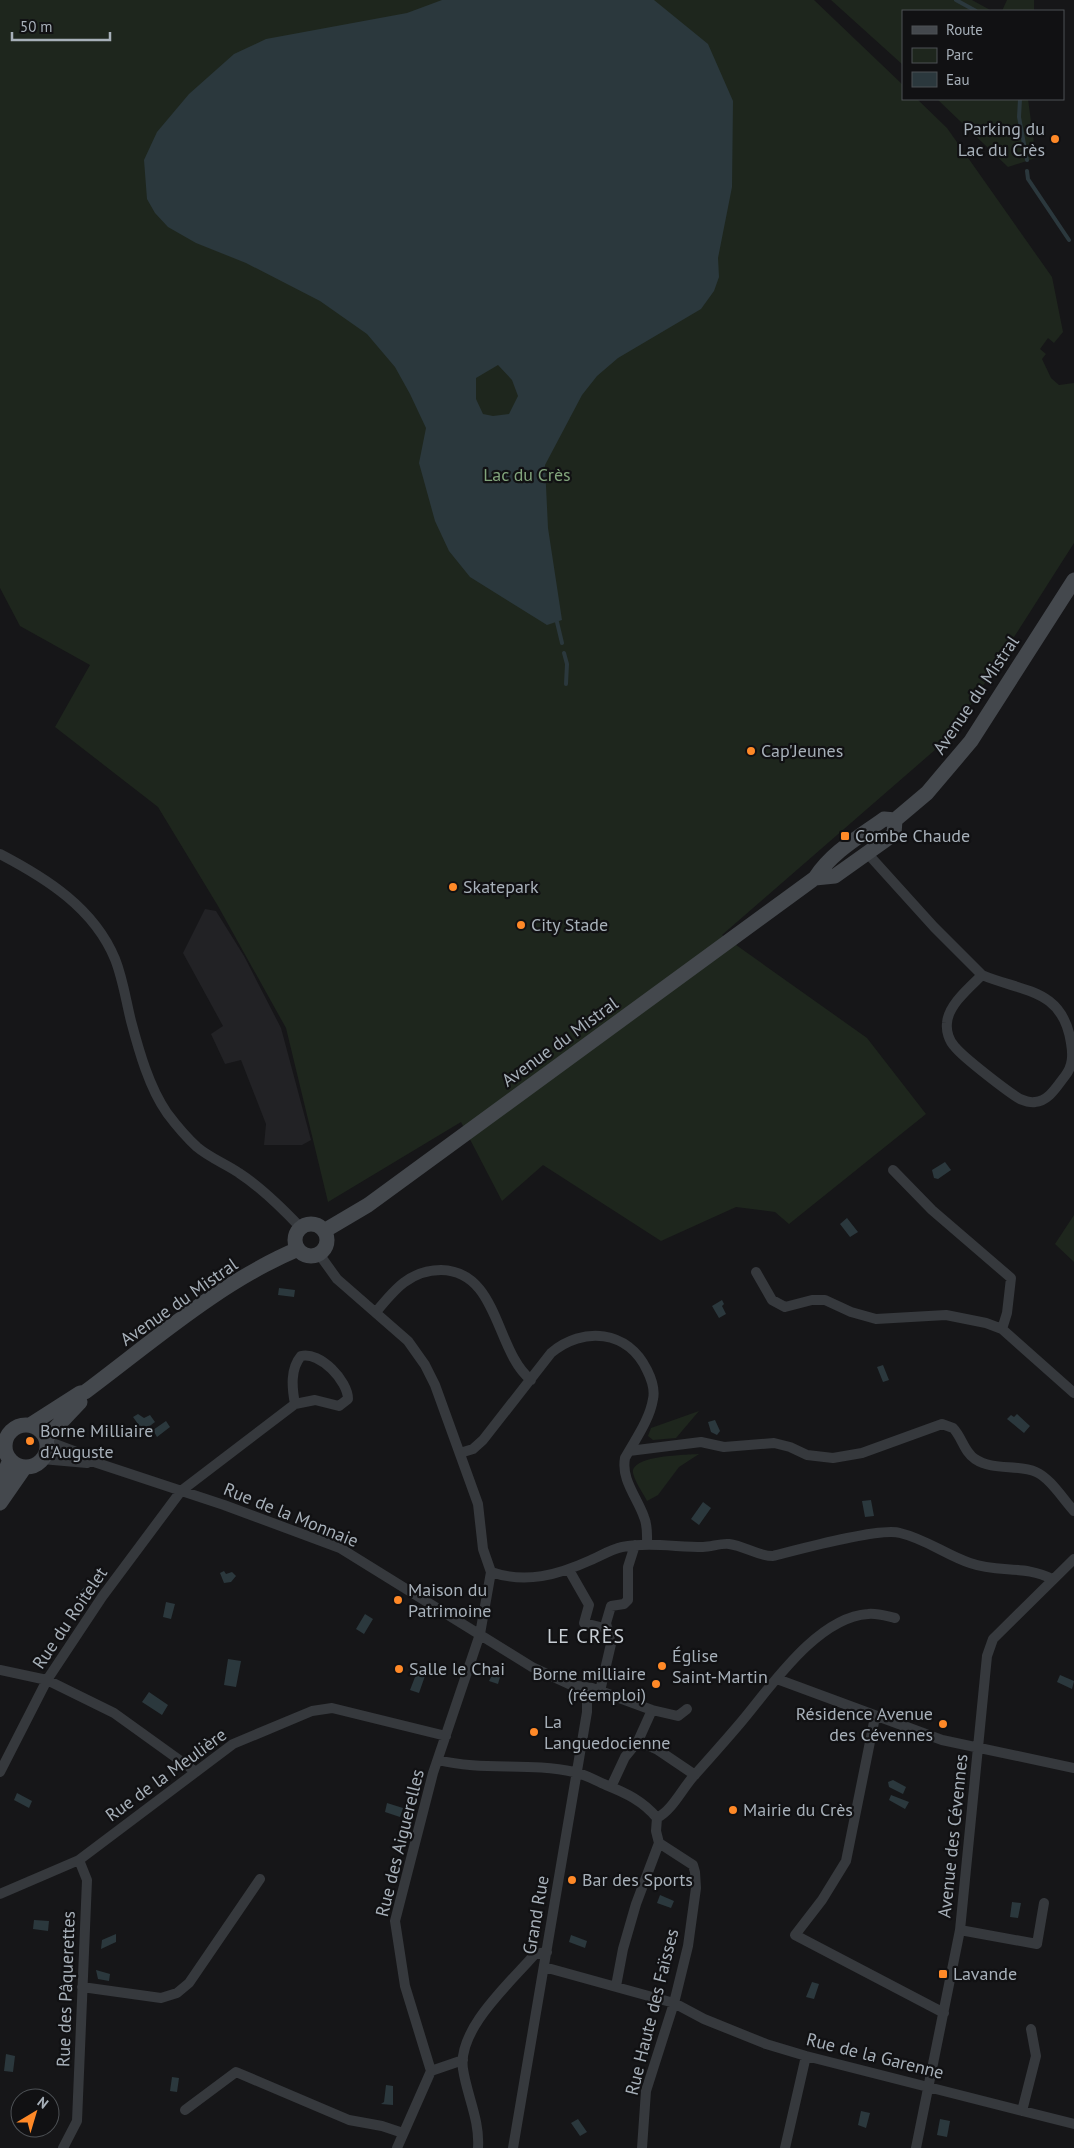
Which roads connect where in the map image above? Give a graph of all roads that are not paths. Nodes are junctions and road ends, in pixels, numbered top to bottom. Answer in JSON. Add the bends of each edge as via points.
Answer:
{"nodes":[{"id":1,"x":1074,"y":580,"type":"edge"},
{"id":2,"x":895,"y":820,"type":"junction"},
{"id":3,"x":0,"y":854,"type":"edge"},
{"id":4,"x":868,"y":854,"type":"junction"},
{"id":5,"x":815,"y":878,"type":"junction"},
{"id":6,"x":982,"y":975,"type":"junction"},
{"id":7,"x":893,"y":1170,"type":"dead end"},
{"id":8,"x":301,"y":1228,"type":"junction"},
{"id":9,"x":324,"y":1231,"type":"junction"},
{"id":10,"x":298,"y":1250,"type":"junction"},
{"id":11,"x":319,"y":1254,"type":"junction"},
{"id":12,"x":756,"y":1272,"type":"dead end"},
{"id":13,"x":376,"y":1312,"type":"junction"},
{"id":14,"x":1002,"y":1329,"type":"junction"},
{"id":15,"x":531,"y":1380,"type":"junction"},
{"id":16,"x":85,"y":1392,"type":"junction"},
{"id":17,"x":1074,"y":1393,"type":"edge"},
{"id":18,"x":295,"y":1404,"type":"junction"},
{"id":19,"x":30,"y":1425,"type":"junction"},
{"id":20,"x":6,"y":1427,"type":"edge"},
{"id":21,"x":46,"y":1440,"type":"junction"},
{"id":22,"x":629,"y":1451,"type":"junction"},
{"id":23,"x":5,"y":1453,"type":"edge"},
{"id":24,"x":460,"y":1454,"type":"junction"},
{"id":25,"x":42,"y":1460,"type":"junction"},
{"id":26,"x":91,"y":1461,"type":"junction"},
{"id":27,"x":25,"y":1467,"type":"junction"},
{"id":28,"x":0,"y":1482,"type":"edge"},
{"id":29,"x":181,"y":1491,"type":"junction"},
{"id":30,"x":0,"y":1502,"type":"edge"},
{"id":31,"x":1074,"y":1511,"type":"edge"},
{"id":32,"x":634,"y":1545,"type":"junction"},
{"id":33,"x":647,"y":1545,"type":"junction"},
{"id":34,"x":1072,"y":1563,"type":"edge"},
{"id":35,"x":569,"y":1570,"type":"junction"},
{"id":36,"x":491,"y":1572,"type":"junction"},
{"id":37,"x":1052,"y":1579,"type":"junction"},
{"id":38,"x":894,"y":1618,"type":"dead end"},
{"id":39,"x":608,"y":1629,"type":"junction"},
{"id":40,"x":480,"y":1634,"type":"junction"},
{"id":41,"x":0,"y":1670,"type":"edge"},
{"id":42,"x":777,"y":1679,"type":"junction"},
{"id":43,"x":47,"y":1680,"type":"junction"},
{"id":44,"x":588,"y":1688,"type":"junction"},
{"id":45,"x":600,"y":1691,"type":"junction"},
{"id":46,"x":687,"y":1709,"type":"dead end"},
{"id":47,"x":652,"y":1710,"type":"junction"},
{"id":48,"x":874,"y":1717,"type":"junction"},
{"id":49,"x":446,"y":1736,"type":"junction"},
{"id":50,"x":638,"y":1741,"type":"junction"},
{"id":51,"x":978,"y":1747,"type":"junction"},
{"id":52,"x":438,"y":1760,"type":"junction"},
{"id":53,"x":1074,"y":1768,"type":"edge"},
{"id":54,"x":0,"y":1772,"type":"edge"},
{"id":55,"x":196,"y":1772,"type":"junction"},
{"id":56,"x":576,"y":1772,"type":"junction"},
{"id":57,"x":695,"y":1775,"type":"junction"},
{"id":58,"x":611,"y":1787,"type":"junction"},
{"id":59,"x":657,"y":1818,"type":"junction"},
{"id":60,"x":659,"y":1843,"type":"junction"},
{"id":61,"x":78,"y":1860,"type":"junction"},
{"id":62,"x":260,"y":1878,"type":"dead end"},
{"id":63,"x":0,"y":1894,"type":"edge"},
{"id":64,"x":1044,"y":1903,"type":"dead end"},
{"id":65,"x":960,"y":1930,"type":"junction"},
{"id":66,"x":547,"y":1952,"type":"junction"},
{"id":67,"x":544,"y":1968,"type":"junction"},
{"id":68,"x":616,"y":1986,"type":"junction"},
{"id":69,"x":82,"y":1987,"type":"junction"},
{"id":70,"x":674,"y":2003,"type":"junction"},
{"id":71,"x":944,"y":2013,"type":"junction"},
{"id":72,"x":1031,"y":2029,"type":"dead end"},
{"id":73,"x":806,"y":2056,"type":"junction"},
{"id":74,"x":462,"y":2060,"type":"junction"},
{"id":75,"x":431,"y":2070,"type":"junction"},
{"id":76,"x":930,"y":2087,"type":"junction"},
{"id":77,"x":185,"y":2110,"type":"dead end"},
{"id":78,"x":1022,"y":2111,"type":"junction"},
{"id":79,"x":1074,"y":2124,"type":"edge"},
{"id":80,"x":403,"y":2133,"type":"junction"},
{"id":81,"x":63,"y":2148,"type":"edge"},
{"id":82,"x":397,"y":2148,"type":"edge"},
{"id":83,"x":478,"y":2148,"type":"edge"},
{"id":84,"x":512,"y":2148,"type":"edge"},
{"id":85,"x":642,"y":2148,"type":"edge"},
{"id":86,"x":785,"y":2148,"type":"edge"},
{"id":87,"x":916,"y":2148,"type":"edge"}],
"edges":[{"from":1,"to":2,"type":"street","name":"Avenue du Mistral","via":[[971,741],[927,793]]},
{"from":2,"to":4,"type":"street","name":"Avenue du Mistral","via":[[894,834]]},
{"from":2,"to":5,"type":"street","name":"Avenue du Mistral","via":[[884,819],[850,843],[826,862]]},
{"from":3,"to":8,"type":"street","via":[[54,884],[84,913],[105,940],[118,970],[137,1044],[152,1082],[166,1111],[182,1131],[197,1147],[264,1191]]},
{"from":4,"to":5,"type":"street","name":"Avenue du Mistral","via":[[835,876]]},
{"from":4,"to":6,"type":"street"},
{"from":5,"to":9,"type":"street","name":"Avenue du Mistral","via":[[376,1199]]},
{"from":6,"to":6,"type":"street","via":[[948,1015],[948,1036],[955,1047],[1019,1098],[1035,1102],[1043,1100],[1068,1072],[1073,1056],[1065,1021],[1042,996],[1021,986]]},
{"from":7,"to":14,"type":"street","via":[[932,1210],[1010,1278]]},
{"from":8,"to":9,"type":"street","via":[[312,1225]]},
{"from":8,"to":10,"type":"street","via":[[296,1236]]},
{"from":9,"to":11,"type":"street","via":[[327,1241]]},
{"from":10,"to":11,"type":"street","via":[[310,1256]]},
{"from":10,"to":16,"type":"street","name":"Avenue du Mistral","via":[[228,1288]]},
{"from":11,"to":13,"type":"street","via":[[336,1279]]},
{"from":12,"to":14,"type":"street","via":[[772,1300],[784,1307],[825,1300],[876,1320],[946,1315]]},
{"from":13,"to":15,"type":"street","via":[[402,1282],[414,1274],[445,1270],[462,1275],[482,1291],[515,1362]]},
{"from":13,"to":24,"type":"street","via":[[408,1341],[426,1365]]},
{"from":14,"to":17,"type":"street"},
{"from":15,"to":22,"type":"street","via":[[552,1353],[568,1340],[590,1335],[610,1338],[628,1346],[650,1375],[654,1398]]},
{"from":15,"to":24,"type":"street","via":[[484,1440]]},
{"from":16,"to":19,"type":"street","name":"Avenue du Mistral"},
{"from":16,"to":21,"type":"street","name":"Avenue du Mistral","via":[[84,1398]]},
{"from":18,"to":18,"type":"street","via":[[292,1390],[294,1368],[301,1356],[308,1354],[321,1359],[348,1393],[348,1399],[339,1406],[315,1400]]},
{"from":18,"to":29,"type":"street","name":"Rue du Roitelet"},
{"from":19,"to":20,"type":"street"},
{"from":19,"to":21,"type":"street","via":[[40,1430]]},
{"from":20,"to":23,"type":"street"},
{"from":21,"to":25,"type":"street"},
{"from":21,"to":26,"type":"street","name":"Rue de la Monnaie","via":[[87,1456]]},
{"from":22,"to":31,"type":"street","via":[[701,1442],[724,1447],[774,1443],[807,1454],[833,1458],[862,1453],[942,1424],[953,1428],[976,1460],[1041,1474]]},
{"from":22,"to":33,"type":"street","via":[[623,1467],[644,1517]]},
{"from":23,"to":27,"type":"street"},
{"from":23,"to":28,"type":"street"},
{"from":24,"to":36,"type":"street","via":[[478,1504],[483,1549]]},
{"from":25,"to":26,"type":"street","name":"Rue de la Monnaie"},
{"from":25,"to":27,"type":"street"},
{"from":26,"to":29,"type":"street","name":"Rue de la Monnaie"},
{"from":27,"to":30,"type":"street"},
{"from":29,"to":40,"type":"street","name":"Rue de la Monnaie","via":[[340,1548]]},
{"from":29,"to":43,"type":"street","name":"Rue du Roitelet","via":[[102,1597]]},
{"from":32,"to":33,"type":"street"},
{"from":32,"to":35,"type":"street","via":[[620,1547]]},
{"from":32,"to":39,"type":"street","via":[[628,1567],[628,1600],[611,1606],[606,1623]]},
{"from":33,"to":37,"type":"street","via":[[705,1547],[728,1544],[761,1556],[773,1556],[897,1532],[919,1538],[970,1563],[1028,1570]]},
{"from":34,"to":37,"type":"street","name":"Avenue des Cévennes"},
{"from":35,"to":36,"type":"street","via":[[529,1579]]},
{"from":35,"to":39,"type":"street","via":[[589,1605],[584,1623]]},
{"from":36,"to":40,"type":"street","name":"Rue des Aiguerelles"},
{"from":37,"to":51,"type":"street","name":"Avenue des Cévennes","via":[[990,1644]]},
{"from":38,"to":42,"type":"street","via":[[868,1614],[842,1622],[804,1649]]},
{"from":39,"to":45,"type":"street","via":[[611,1644]]},
{"from":40,"to":44,"type":"street","name":"Rue de la Monnaie","via":[[532,1667],[571,1685]]},
{"from":40,"to":49,"type":"street","name":"Rue des Aiguerelles"},
{"from":41,"to":43,"type":"street"},
{"from":42,"to":48,"type":"street"},
{"from":42,"to":57,"type":"street"},
{"from":43,"to":54,"type":"street","name":"Rue du Roitelet"},
{"from":43,"to":55,"type":"street","via":[[114,1713]]},
{"from":44,"to":45,"type":"street","name":"Rue de la Monnaie"},
{"from":44,"to":56,"type":"street","name":"Grand Rue"},
{"from":45,"to":47,"type":"street","name":"Rue de la Monnaie"},
{"from":46,"to":47,"type":"street","name":"Rue de la Monnaie","via":[[678,1716]]},
{"from":47,"to":50,"type":"street"},
{"from":48,"to":51,"type":"street","via":[[942,1740]]},
{"from":48,"to":71,"type":"street","via":[[846,1861],[796,1935]]},
{"from":49,"to":52,"type":"street","name":"Rue des Aiguerelles"},
{"from":49,"to":55,"type":"street","name":"Rue de la Meulière","via":[[332,1708],[312,1711],[233,1744]]},
{"from":50,"to":57,"type":"street","via":[[658,1750]]},
{"from":50,"to":58,"type":"street","via":[[625,1757]]},
{"from":51,"to":53,"type":"street"},
{"from":51,"to":65,"type":"street","name":"Avenue des Cévennes"},
{"from":52,"to":56,"type":"street","via":[[471,1766]]},
{"from":52,"to":75,"type":"street","name":"Rue des Aiguerelles","via":[[395,1922],[405,1986]]},
{"from":55,"to":61,"type":"street","name":"Rue de la Meulière"},
{"from":56,"to":58,"type":"street"},
{"from":56,"to":66,"type":"street","name":"Grand Rue"},
{"from":57,"to":59,"type":"street"},
{"from":58,"to":59,"type":"street","via":[[636,1799]]},
{"from":59,"to":60,"type":"street"},
{"from":60,"to":68,"type":"street","via":[[636,1904]]},
{"from":60,"to":70,"type":"street","name":"Rue Haute des Faïsses","via":[[693,1865],[695,1872],[696,1888],[688,1946]]},
{"from":61,"to":63,"type":"street","name":"Rue de la Meulière"},
{"from":61,"to":69,"type":"street","name":"Rue des Pâquerettes","via":[[87,1880]]},
{"from":62,"to":69,"type":"street","via":[[189,1983],[177,1993],[161,1998]]},
{"from":64,"to":65,"type":"street","via":[[1037,1944]]},
{"from":65,"to":71,"type":"street","name":"Avenue des Cévennes"},
{"from":66,"to":67,"type":"street","name":"Grand Rue"},
{"from":66,"to":74,"type":"street","via":[[535,1954],[482,2014],[463,2050]]},
{"from":67,"to":68,"type":"street","name":"Rue de la Garenne"},
{"from":67,"to":84,"type":"street","name":"Grand Rue"},
{"from":68,"to":70,"type":"street","name":"Rue de la Garenne"},
{"from":69,"to":81,"type":"street","name":"Rue des Pâquerettes","via":[[77,2121]]},
{"from":70,"to":73,"type":"street","name":"Rue de la Garenne","via":[[713,2023]]},
{"from":70,"to":85,"type":"street","name":"Rue Haute des Faïsses","via":[[646,2091]]},
{"from":71,"to":76,"type":"street","name":"Avenue des Cévennes"},
{"from":72,"to":78,"type":"street","via":[[1036,2056]]},
{"from":73,"to":76,"type":"street","name":"Rue de la Garenne"},
{"from":73,"to":86,"type":"street"},
{"from":74,"to":75,"type":"street"},
{"from":74,"to":83,"type":"street","via":[[479,2133]]},
{"from":75,"to":80,"type":"street"},
{"from":76,"to":78,"type":"street","name":"Rue de la Garenne"},
{"from":76,"to":87,"type":"street","name":"Avenue des Cévennes"},
{"from":77,"to":80,"type":"street","via":[[236,2072],[349,2120]]},
{"from":78,"to":79,"type":"street","name":"Rue de la Garenne"},
{"from":80,"to":82,"type":"street"}]}
